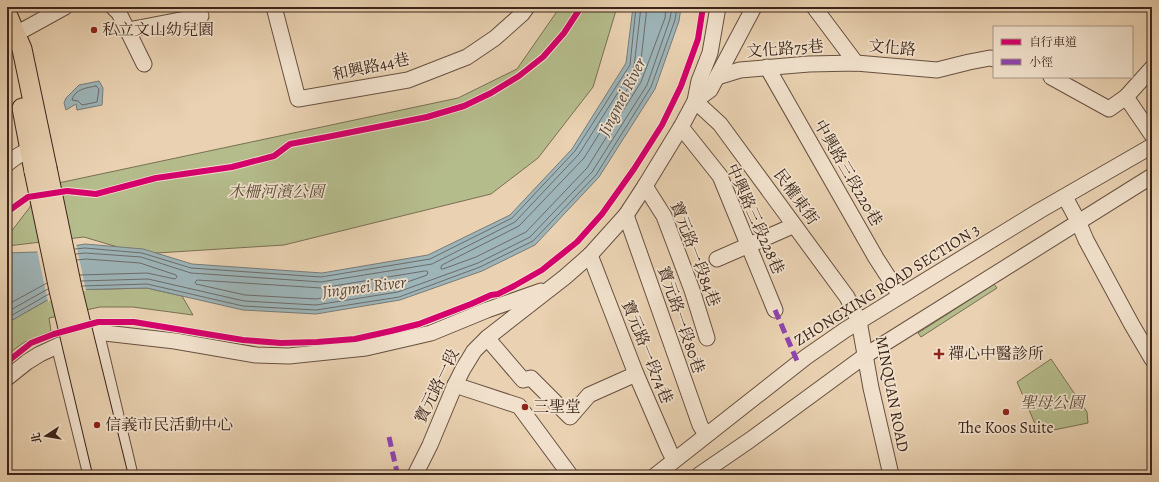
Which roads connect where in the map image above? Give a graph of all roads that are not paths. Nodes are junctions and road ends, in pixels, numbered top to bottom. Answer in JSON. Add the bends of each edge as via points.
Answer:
{"nodes":[{"id":1,"x":65,"y":7,"type":"edge"},
{"id":2,"x":113,"y":7,"type":"edge"},
{"id":3,"x":274,"y":7,"type":"edge"},
{"id":4,"x":527,"y":7,"type":"edge"},
{"id":5,"x":718,"y":7,"type":"edge"},
{"id":6,"x":754,"y":7,"type":"edge"},
{"id":7,"x":814,"y":7,"type":"edge"},
{"id":8,"x":7,"y":14,"type":"edge"},
{"id":9,"x":202,"y":16,"type":"dead end"},
{"id":10,"x":128,"y":30,"type":"junction"},
{"id":11,"x":10,"y":38,"type":"edge"},
{"id":12,"x":993,"y":58,"type":"edge"},
{"id":13,"x":856,"y":63,"type":"junction"},
{"id":14,"x":144,"y":64,"type":"dead end"},
{"id":15,"x":768,"y":68,"type":"junction"},
{"id":16,"x":1152,"y":68,"type":"edge"},
{"id":17,"x":717,"y":77,"type":"junction"},
{"id":18,"x":1053,"y":78,"type":"edge"},
{"id":19,"x":1126,"y":97,"type":"junction"},
{"id":20,"x":694,"y":102,"type":"junction"},
{"id":21,"x":682,"y":127,"type":"junction"},
{"id":22,"x":1152,"y":135,"type":"edge"},
{"id":23,"x":1152,"y":146,"type":"edge"},
{"id":24,"x":36,"y":148,"type":"junction"},
{"id":25,"x":7,"y":164,"type":"edge"},
{"id":26,"x":41,"y":170,"type":"junction"},
{"id":27,"x":1152,"y":176,"type":"edge"},
{"id":28,"x":645,"y":186,"type":"junction"},
{"id":29,"x":1065,"y":197,"type":"junction"},
{"id":30,"x":626,"y":215,"type":"junction"},
{"id":31,"x":1078,"y":221,"type":"junction"},
{"id":32,"x":792,"y":223,"type":"junction"},
{"id":33,"x":748,"y":245,"type":"junction"},
{"id":34,"x":590,"y":255,"type":"junction"},
{"id":35,"x":717,"y":259,"type":"dead end"},
{"id":36,"x":552,"y":287,"type":"junction"},
{"id":37,"x":899,"y":296,"type":"junction"},
{"id":38,"x":775,"y":310,"type":"dead end"},
{"id":39,"x":859,"y":321,"type":"junction"},
{"id":40,"x":96,"y":332,"type":"junction"},
{"id":41,"x":488,"y":338,"type":"junction"},
{"id":42,"x":707,"y":338,"type":"dead end"},
{"id":43,"x":59,"y":345,"type":"junction"},
{"id":44,"x":866,"y":355,"type":"junction"},
{"id":45,"x":1152,"y":359,"type":"edge"},
{"id":46,"x":636,"y":374,"type":"junction"},
{"id":47,"x":7,"y":378,"type":"edge"},
{"id":48,"x":455,"y":385,"type":"junction"},
{"id":49,"x":706,"y":435,"type":"junction"},
{"id":50,"x":674,"y":460,"type":"junction"},
{"id":51,"x":90,"y":475,"type":"edge"},
{"id":52,"x":103,"y":475,"type":"edge"},
{"id":53,"x":118,"y":475,"type":"edge"},
{"id":54,"x":130,"y":475,"type":"edge"},
{"id":55,"x":415,"y":475,"type":"edge"},
{"id":56,"x":570,"y":475,"type":"edge"},
{"id":57,"x":656,"y":475,"type":"edge"},
{"id":58,"x":699,"y":475,"type":"edge"},
{"id":59,"x":891,"y":475,"type":"edge"}],
"edges":[{"from":1,"to":11,"type":"street"},
{"from":2,"to":10,"type":"street"},
{"from":3,"to":4,"type":"street","name":"和興路44巷","via":[[298,99],[408,80],[467,57],[495,38]]},
{"from":5,"to":20,"type":"street","via":[[710,53]]},
{"from":6,"to":17,"type":"street","name":"寶元路一段"},
{"from":7,"to":13,"type":"street","name":"文化路"},
{"from":8,"to":11,"type":"main road"},
{"from":9,"to":10,"type":"street"},
{"from":10,"to":14,"type":"street"},
{"from":11,"to":24,"type":"main road","via":[[10,53]]},
{"from":12,"to":13,"type":"street","name":"文化路","via":[[937,70]]},
{"from":13,"to":15,"type":"street","name":"文化路75巷"},
{"from":15,"to":17,"type":"street","name":"文化路75巷","via":[[740,70]]},
{"from":15,"to":37,"type":"street","name":"中興路三段220巷"},
{"from":16,"to":19,"type":"street"},
{"from":17,"to":20,"type":"street","name":"寶元路一段","via":[[710,90]]},
{"from":18,"to":19,"type":"street","via":[[1109,109]]},
{"from":19,"to":22,"type":"street"},
{"from":20,"to":21,"type":"street","name":"寶元路一段"},
{"from":20,"to":32,"type":"street","name":"民權東街","via":[[720,124]]},
{"from":21,"to":28,"type":"street","name":"寶元路一段"},
{"from":21,"to":33,"type":"street","name":"中興路三段228巷","via":[[720,176]]},
{"from":23,"to":29,"type":"street","name":"ZHONGXING ROAD SECTION 3"},
{"from":24,"to":25,"type":"street","via":[[18,155]]},
{"from":24,"to":26,"type":"main road"},
{"from":26,"to":52,"type":"main road","bridge":true,"via":[[59,290]]},
{"from":26,"to":53,"type":"main road","bridge":true},
{"from":27,"to":31,"type":"street"},
{"from":28,"to":30,"type":"street","name":"寶元路一段"},
{"from":28,"to":42,"type":"street","name":"寶元路一段84巷","via":[[664,216]]},
{"from":29,"to":31,"type":"street"},
{"from":29,"to":37,"type":"street","name":"ZHONGXING ROAD SECTION 3"},
{"from":30,"to":34,"type":"street","name":"寶元路一段"},
{"from":30,"to":49,"type":"street","name":"寶元路一段80巷","via":[[700,425]]},
{"from":31,"to":44,"type":"street"},
{"from":31,"to":45,"type":"street","via":[[1089,247]]},
{"from":32,"to":33,"type":"street","via":[[788,228]]},
{"from":32,"to":39,"type":"street","name":"民權東街","via":[[847,297]]},
{"from":33,"to":35,"type":"street"},
{"from":33,"to":38,"type":"street","name":"中興路三段228巷"},
{"from":34,"to":36,"type":"street","name":"寶元路一段"},
{"from":34,"to":46,"type":"street","name":"寶元路一段74巷"},
{"from":36,"to":40,"type":"street","via":[[431,333],[366,348],[289,356],[256,355],[175,341]]},
{"from":36,"to":41,"type":"street","name":"寶元路一段"},
{"from":37,"to":39,"type":"street","name":"ZHONGXING ROAD SECTION 3"},
{"from":39,"to":44,"type":"street","name":"MINQUAN ROAD"},
{"from":39,"to":49,"type":"street","name":"ZHONGXING ROAD SECTION 3","via":[[806,357]]},
{"from":40,"to":43,"type":"street"},
{"from":40,"to":54,"type":"street"},
{"from":41,"to":46,"type":"street","via":[[523,380],[531,378],[570,417],[589,395]]},
{"from":41,"to":48,"type":"street","name":"寶元路一段","via":[[474,351]]},
{"from":43,"to":47,"type":"street","via":[[26,362]]},
{"from":43,"to":51,"type":"street"},
{"from":44,"to":58,"type":"street"},
{"from":44,"to":59,"type":"street","name":"MINQUAN ROAD"},
{"from":46,"to":50,"type":"street","name":"寶元路一段74巷"},
{"from":48,"to":55,"type":"street","name":"寶元路一段"},
{"from":48,"to":56,"type":"street","via":[[519,406]]},
{"from":49,"to":50,"type":"street","name":"ZHONGXING ROAD SECTION 3"},
{"from":50,"to":57,"type":"street","name":"ZHONGXING ROAD SECTION 3"}]}
